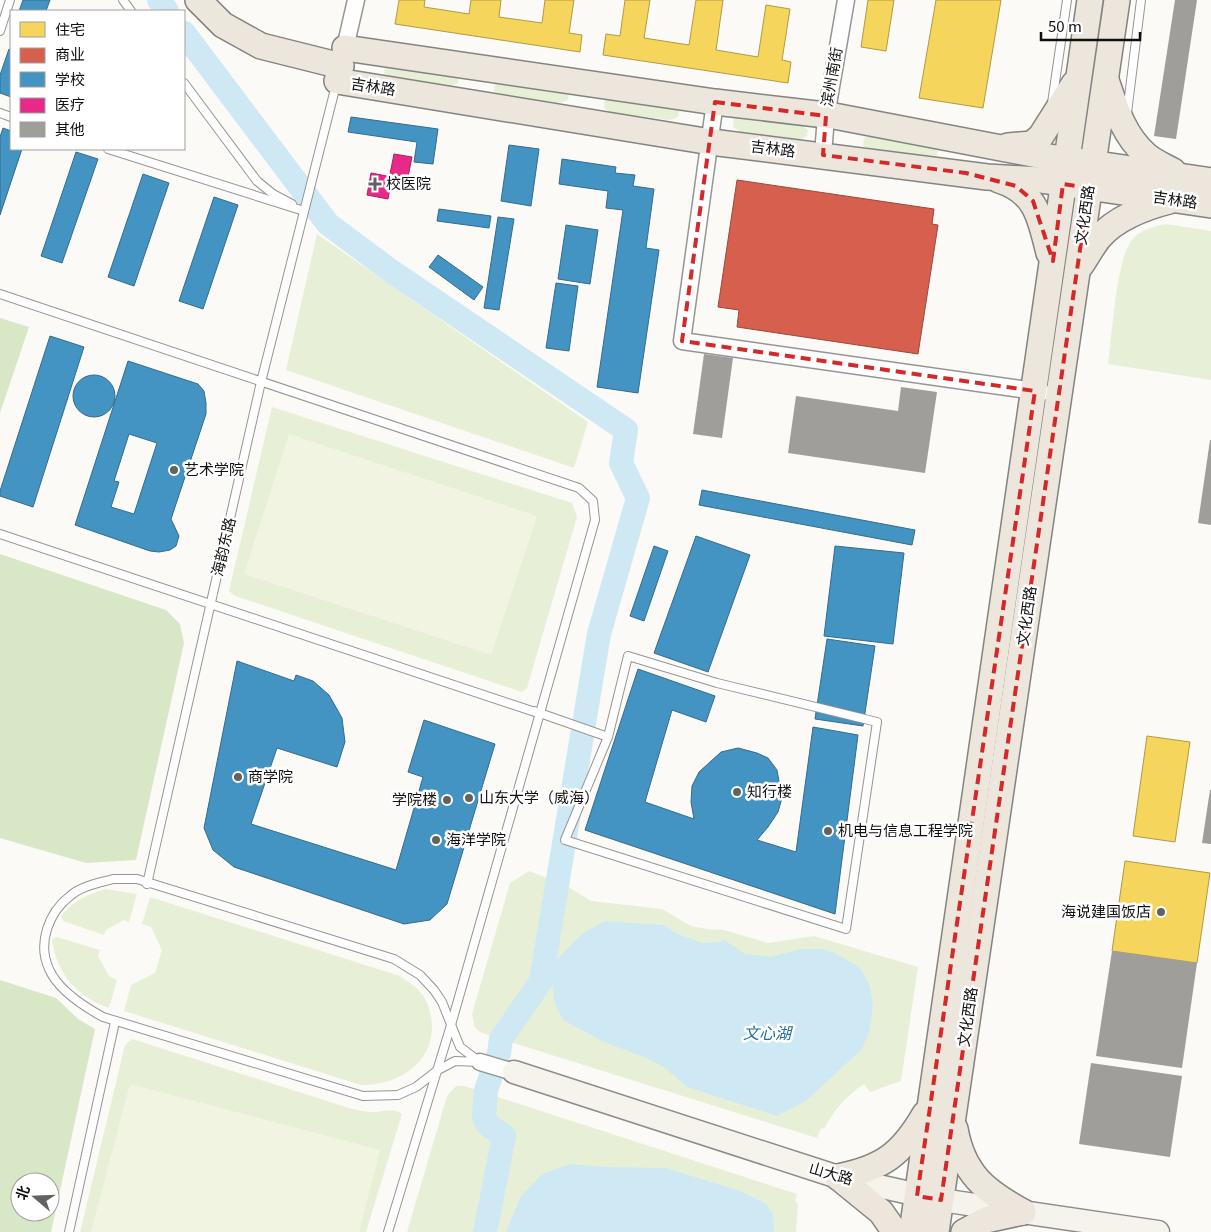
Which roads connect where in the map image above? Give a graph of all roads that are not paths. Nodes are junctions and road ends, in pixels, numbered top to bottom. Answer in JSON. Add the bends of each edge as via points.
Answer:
{"nodes":[{"id":1,"x":198,"y":0,"type":"edge"},
{"id":2,"x":356,"y":0,"type":"edge"},
{"id":3,"x":846,"y":0,"type":"edge"},
{"id":4,"x":1067,"y":0,"type":"edge"},
{"id":5,"x":1090,"y":0,"type":"edge"},
{"id":6,"x":1117,"y":0,"type":"edge"},
{"id":7,"x":1142,"y":0,"type":"edge"},
{"id":8,"x":0,"y":2,"type":"edge"},
{"id":9,"x":9,"y":2,"type":"edge"},
{"id":10,"x":0,"y":31,"type":"edge"},
{"id":11,"x":341,"y":65,"type":"junction"},
{"id":12,"x":1080,"y":76,"type":"junction"},
{"id":13,"x":1105,"y":77,"type":"junction"},
{"id":14,"x":185,"y":84,"type":"edge"},
{"id":15,"x":715,"y":102,"type":"junction"},
{"id":16,"x":826,"y":116,"type":"junction"},
{"id":17,"x":1049,"y":124,"type":"junction"},
{"id":18,"x":1125,"y":127,"type":"junction"},
{"id":19,"x":712,"y":142,"type":"junction"},
{"id":20,"x":996,"y":146,"type":"junction"},
{"id":21,"x":111,"y":150,"type":"edge"},
{"id":22,"x":823,"y":155,"type":"junction"},
{"id":23,"x":1066,"y":159,"type":"junction"},
{"id":24,"x":1093,"y":163,"type":"junction"},
{"id":25,"x":1182,"y":176,"type":"junction"},
{"id":26,"x":987,"y":177,"type":"junction"},
{"id":27,"x":1211,"y":180,"type":"edge"},
{"id":28,"x":1063,"y":184,"type":"junction"},
{"id":29,"x":1089,"y":188,"type":"junction"},
{"id":30,"x":1173,"y":200,"type":"junction"},
{"id":31,"x":1211,"y":205,"type":"edge"},
{"id":32,"x":304,"y":211,"type":"junction"},
{"id":33,"x":1052,"y":266,"type":"junction"},
{"id":34,"x":1077,"y":271,"type":"junction"},
{"id":35,"x":0,"y":294,"type":"edge"},
{"id":36,"x":261,"y":382,"type":"junction"},
{"id":37,"x":1035,"y":391,"type":"junction"},
{"id":38,"x":1059,"y":396,"type":"junction"},
{"id":39,"x":0,"y":534,"type":"edge"},
{"id":40,"x":211,"y":604,"type":"junction"},
{"id":41,"x":537,"y":712,"type":"junction"},
{"id":42,"x":608,"y":737,"type":"junction"},
{"id":43,"x":147,"y":884,"type":"junction"},
{"id":44,"x":442,"y":1002,"type":"junction"},
{"id":45,"x":115,"y":1022,"type":"junction"},
{"id":46,"x":452,"y":1025,"type":"junction"},
{"id":47,"x":444,"y":1049,"type":"junction"},
{"id":48,"x":480,"y":1062,"type":"junction"},
{"id":49,"x":438,"y":1070,"type":"junction"},
{"id":50,"x":514,"y":1072,"type":"joint"},
{"id":51,"x":416,"y":1087,"type":"junction"},
{"id":52,"x":955,"y":1104,"type":"junction"},
{"id":53,"x":930,"y":1105,"type":"junction"},
{"id":54,"x":838,"y":1177,"type":"junction"},
{"id":55,"x":929,"y":1198,"type":"junction"},
{"id":56,"x":1023,"y":1212,"type":"junction"},
{"id":57,"x":69,"y":1232,"type":"edge"},
{"id":58,"x":388,"y":1232,"type":"edge"},
{"id":59,"x":895,"y":1232,"type":"edge"},
{"id":60,"x":912,"y":1232,"type":"edge"},
{"id":61,"x":936,"y":1232,"type":"edge"},
{"id":62,"x":964,"y":1232,"type":"edge"},
{"id":63,"x":1158,"y":1232,"type":"edge"}],
"edges":[{"from":1,"to":11,"type":"main road","name":"吉林路","via":[[223,25],[261,46]]},
{"from":2,"to":11,"type":"street"},
{"from":3,"to":16,"type":"street","name":"滨州南街"},
{"from":4,"to":17,"type":"lane"},
{"from":5,"to":12,"type":"main road","name":"文化西路"},
{"from":6,"to":13,"type":"main road","name":"文化西路"},
{"from":7,"to":18,"type":"lane"},
{"from":8,"to":9,"type":"lane"},
{"from":9,"to":10,"type":"lane"},
{"from":11,"to":15,"type":"main road","name":"吉林路"},
{"from":11,"to":19,"type":"main road","name":"吉林路"},
{"from":11,"to":32,"type":"lane","name":"海韵东路"},
{"from":12,"to":17,"type":"main road"},
{"from":12,"to":23,"type":"main road","name":"文化西路"},
{"from":13,"to":18,"type":"main road"},
{"from":13,"to":24,"type":"main road","name":"文化西路"},
{"from":14,"to":32,"type":"lane","via":[[257,181],[272,194]]},
{"from":15,"to":16,"type":"main road","name":"吉林路"},
{"from":15,"to":19,"type":"street"},
{"from":16,"to":20,"type":"main road","name":"吉林路"},
{"from":16,"to":22,"type":"street","name":"滨州南街"},
{"from":17,"to":20,"type":"main road","via":[[1032,144]]},
{"from":18,"to":25,"type":"main road","via":[[1147,156]]},
{"from":19,"to":22,"type":"main road","name":"吉林路"},
{"from":19,"to":37,"type":"street","via":[[682,341]]},
{"from":20,"to":23,"type":"main road","name":"吉林路"},
{"from":21,"to":32,"type":"lane"},
{"from":22,"to":26,"type":"main road","name":"吉林路"},
{"from":23,"to":24,"type":"main road","name":"吉林路"},
{"from":23,"to":28,"type":"main road","name":"文化西路"},
{"from":24,"to":25,"type":"main road","name":"吉林路"},
{"from":24,"to":29,"type":"main road","name":"文化西路"},
{"from":25,"to":27,"type":"main road","name":"吉林路"},
{"from":26,"to":28,"type":"main road","name":"吉林路"},
{"from":26,"to":33,"type":"main road","via":[[1016,186],[1033,201]]},
{"from":28,"to":29,"type":"main road","name":"吉林路"},
{"from":28,"to":33,"type":"main road","name":"文化西路"},
{"from":29,"to":30,"type":"main road","name":"吉林路"},
{"from":29,"to":34,"type":"main road","name":"文化西路"},
{"from":30,"to":31,"type":"main road","name":"吉林路"},
{"from":30,"to":34,"type":"main road","via":[[1154,205],[1120,222],[1100,238]]},
{"from":32,"to":36,"type":"lane","name":"海韵东路"},
{"from":33,"to":37,"type":"main road","name":"文化西路"},
{"from":34,"to":38,"type":"main road","name":"文化西路"},
{"from":35,"to":36,"type":"lane"},
{"from":36,"to":40,"type":"lane","name":"海韵东路"},
{"from":36,"to":41,"type":"lane","via":[[579,488],[593,501],[595,520]]},
{"from":37,"to":38,"type":"street"},
{"from":37,"to":53,"type":"main road","name":"文化西路"},
{"from":38,"to":52,"type":"main road","name":"文化西路"},
{"from":39,"to":40,"type":"lane"},
{"from":40,"to":41,"type":"lane"},
{"from":40,"to":43,"type":"lane","name":"海韵东路"},
{"from":41,"to":42,"type":"lane"},
{"from":41,"to":46,"type":"lane"},
{"from":42,"to":42,"type":"lane","via":[[628,656],[717,683],[877,722],[846,929],[565,840]]},
{"from":43,"to":44,"type":"lane","via":[[394,959],[420,975]]},
{"from":43,"to":45,"type":"lane","via":[[137,880],[113,879],[92,884],[71,894],[56,910],[47,927],[48,969],[84,1007]]},
{"from":44,"to":46,"type":"lane"},
{"from":44,"to":47,"type":"lane","via":[[447,1029]]},
{"from":45,"to":51,"type":"lane","via":[[352,1094],[398,1094]]},
{"from":45,"to":57,"type":"lane"},
{"from":46,"to":47,"type":"lane"},
{"from":46,"to":48,"type":"lane","via":[[460,1047]]},
{"from":47,"to":49,"type":"lane"},
{"from":47,"to":51,"type":"lane"},
{"from":48,"to":49,"type":"lane","via":[[455,1061]]},
{"from":48,"to":50,"type":"street"},
{"from":49,"to":51,"type":"lane"},
{"from":49,"to":58,"type":"lane"},
{"from":50,"to":54,"type":"main road","name":"山大路"},
{"from":52,"to":55,"type":"main road","name":"文化西路"},
{"from":52,"to":56,"type":"main road","via":[[955,1129],[963,1160],[977,1181]]},
{"from":53,"to":54,"type":"main road","via":[[901,1150],[881,1164]]},
{"from":53,"to":55,"type":"main road","name":"文化西路"},
{"from":54,"to":55,"type":"main road","name":"山大路"},
{"from":54,"to":59,"type":"main road","via":[[881,1212]]},
{"from":55,"to":56,"type":"main road","name":"山大路"},
{"from":55,"to":60,"type":"main road","name":"文化西路"},
{"from":55,"to":61,"type":"main road","name":"文化西路"},
{"from":56,"to":62,"type":"main road","via":[[986,1220]]},
{"from":56,"to":63,"type":"main road","name":"山大路"}]}
